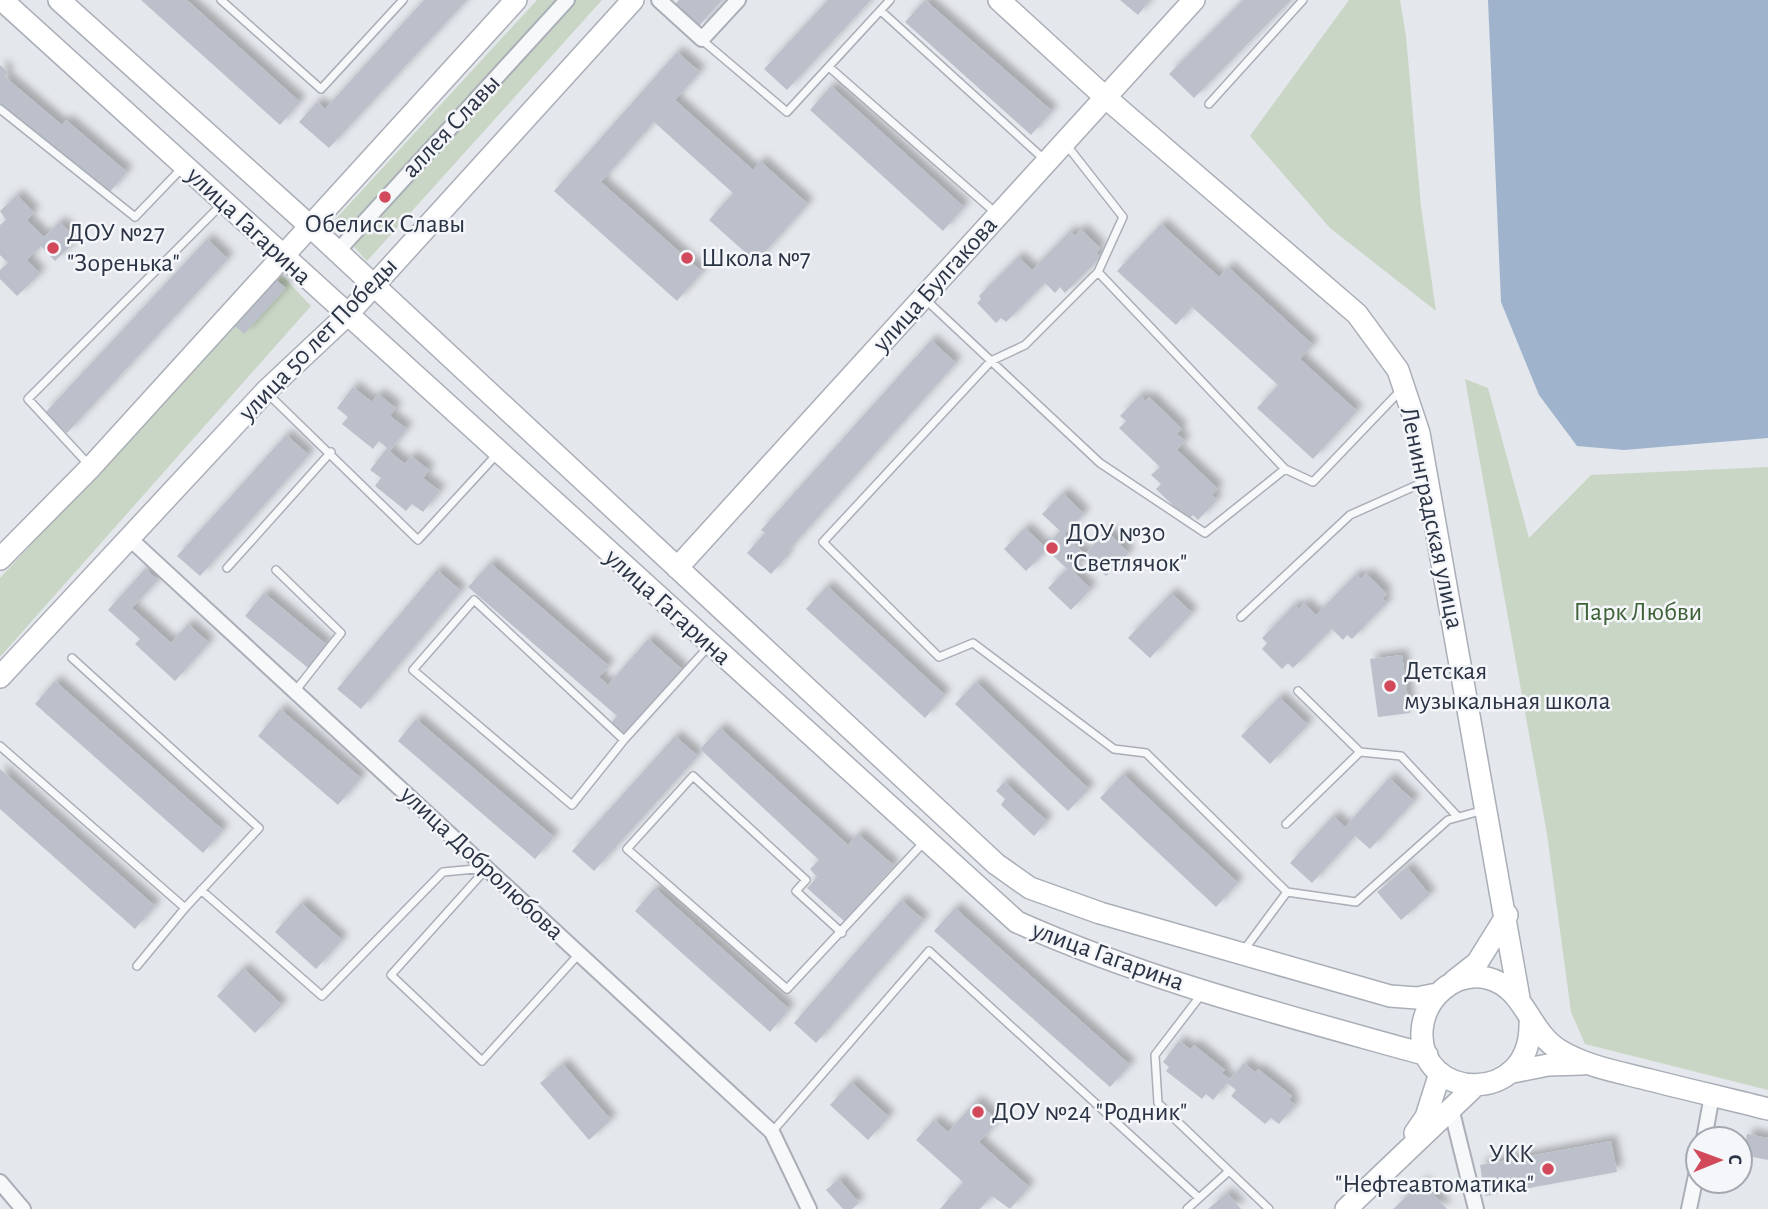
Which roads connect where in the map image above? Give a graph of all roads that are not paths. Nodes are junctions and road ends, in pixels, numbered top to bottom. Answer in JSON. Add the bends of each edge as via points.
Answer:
{"nodes":[{"id":1,"x":2,"y":0,"type":"edge"},
{"id":2,"x":59,"y":0,"type":"edge"},
{"id":3,"x":221,"y":0,"type":"edge"},
{"id":4,"x":403,"y":0,"type":"edge"},
{"id":5,"x":516,"y":0,"type":"edge"},
{"id":6,"x":567,"y":0,"type":"edge"},
{"id":7,"x":633,"y":0,"type":"edge"},
{"id":8,"x":659,"y":0,"type":"edge"},
{"id":9,"x":738,"y":0,"type":"edge"},
{"id":10,"x":891,"y":0,"type":"edge"},
{"id":11,"x":999,"y":0,"type":"edge"},
{"id":12,"x":1194,"y":0,"type":"edge"},
{"id":13,"x":1303,"y":0,"type":"edge"},
{"id":14,"x":881,"y":11,"type":"junction"},
{"id":15,"x":702,"y":39,"type":"junction"},
{"id":16,"x":830,"y":67,"type":"junction"},
{"id":17,"x":1105,"y":97,"type":"junction"},
{"id":18,"x":1209,"y":104,"type":"dead end"},
{"id":19,"x":0,"y":108,"type":"edge"},
{"id":20,"x":1064,"y":142,"type":"junction"},
{"id":21,"x":1047,"y":162,"type":"junction"},
{"id":22,"x":184,"y":166,"type":"junction"},
{"id":23,"x":223,"y":203,"type":"junction"},
{"id":24,"x":998,"y":215,"type":"junction"},
{"id":25,"x":311,"y":227,"type":"junction"},
{"id":26,"x":336,"y":253,"type":"junction"},
{"id":27,"x":283,"y":258,"type":"junction"},
{"id":28,"x":1098,"y":272,"type":"junction"},
{"id":29,"x":372,"y":286,"type":"junction"},
{"id":30,"x":923,"y":297,"type":"junction"},
{"id":31,"x":347,"y":315,"type":"junction"},
{"id":32,"x":992,"y":361,"type":"junction"},
{"id":33,"x":1404,"y":386,"type":"junction"},
{"id":34,"x":266,"y":391,"type":"junction"},
{"id":35,"x":331,"y":452,"type":"junction"},
{"id":36,"x":499,"y":453,"type":"junction"},
{"id":37,"x":91,"y":467,"type":"junction"},
{"id":38,"x":1285,"y":469,"type":"junction"},
{"id":39,"x":1428,"y":480,"type":"junction"},
{"id":40,"x":128,"y":537,"type":"junction"},
{"id":41,"x":0,"y":559,"type":"edge"},
{"id":42,"x":227,"y":568,"type":"dead end"},
{"id":43,"x":677,"y":568,"type":"junction"},
{"id":44,"x":276,"y":570,"type":"dead end"},
{"id":45,"x":1241,"y":617,"type":"dead end"},
{"id":46,"x":710,"y":645,"type":"junction"},
{"id":47,"x":72,"y":658,"type":"dead end"},
{"id":48,"x":0,"y":677,"type":"edge"},
{"id":49,"x":296,"y":690,"type":"junction"},
{"id":50,"x":1298,"y":691,"type":"dead end"},
{"id":51,"x":624,"y":740,"type":"junction"},
{"id":52,"x":0,"y":746,"type":"edge"},
{"id":53,"x":1360,"y":752,"type":"junction"},
{"id":54,"x":1488,"y":808,"type":"junction"},
{"id":55,"x":1458,"y":817,"type":"junction"},
{"id":56,"x":1286,"y":824,"type":"dead end"},
{"id":57,"x":925,"y":841,"type":"junction"},
{"id":58,"x":487,"y":868,"type":"junction"},
{"id":59,"x":201,"y":890,"type":"junction"},
{"id":60,"x":1287,"y":891,"type":"junction"},
{"id":61,"x":185,"y":908,"type":"junction"},
{"id":62,"x":1507,"y":915,"type":"junction"},
{"id":63,"x":842,"y":933,"type":"junction"},
{"id":64,"x":580,"y":954,"type":"junction"},
{"id":65,"x":1242,"y":954,"type":"junction"},
{"id":66,"x":137,"y":966,"type":"dead end"},
{"id":67,"x":1444,"y":988,"type":"junction"},
{"id":68,"x":1203,"y":992,"type":"junction"},
{"id":69,"x":1519,"y":998,"type":"junction"},
{"id":70,"x":1530,"y":1023,"type":"junction"},
{"id":71,"x":1427,"y":1055,"type":"junction"},
{"id":72,"x":1584,"y":1064,"type":"junction"},
{"id":73,"x":1513,"y":1072,"type":"junction"},
{"id":74,"x":1440,"y":1073,"type":"junction"},
{"id":75,"x":1475,"y":1086,"type":"junction"},
{"id":76,"x":1712,"y":1095,"type":"junction"},
{"id":77,"x":1451,"y":1108,"type":"junction"},
{"id":78,"x":1768,"y":1109,"type":"edge"},
{"id":79,"x":1707,"y":1125,"type":"edge"},
{"id":80,"x":772,"y":1132,"type":"junction"},
{"id":81,"x":1393,"y":1167,"type":"junction"},
{"id":82,"x":1229,"y":1171,"type":"junction"},
{"id":83,"x":0,"y":1182,"type":"edge"},
{"id":84,"x":1199,"y":1198,"type":"junction"},
{"id":85,"x":23,"y":1209,"type":"edge"},
{"id":86,"x":809,"y":1209,"type":"edge"},
{"id":87,"x":1187,"y":1209,"type":"edge"},
{"id":88,"x":1269,"y":1209,"type":"edge"},
{"id":89,"x":1346,"y":1209,"type":"edge"},
{"id":90,"x":1476,"y":1209,"type":"edge"}],
"edges":[{"from":1,"to":22,"type":"street","name":"улица Гагарина"},
{"from":2,"to":25,"type":"street","name":"улица Гагарина"},
{"from":3,"to":4,"type":"lane","via":[[321,89]]},
{"from":5,"to":25,"type":"street"},
{"from":6,"to":26,"type":"street","name":"аллея Славы"},
{"from":7,"to":29,"type":"street","name":"улица 50 лет Победы"},
{"from":8,"to":15,"type":"street"},
{"from":9,"to":15,"type":"street"},
{"from":10,"to":14,"type":"lane"},
{"from":11,"to":17,"type":"street","name":"Ленинградская улица"},
{"from":12,"to":17,"type":"street","name":"улица Булгакова"},
{"from":13,"to":18,"type":"lane"},
{"from":14,"to":16,"type":"lane"},
{"from":14,"to":21,"type":"lane"},
{"from":15,"to":16,"type":"lane","via":[[787,113]]},
{"from":16,"to":24,"type":"lane"},
{"from":17,"to":20,"type":"street","name":"улица Булгакова"},
{"from":17,"to":33,"type":"street","name":"Ленинградская улица","via":[[1357,314],[1398,370]]},
{"from":19,"to":22,"type":"lane","via":[[135,217]]},
{"from":20,"to":21,"type":"street","name":"улица Булгакова"},
{"from":20,"to":28,"type":"lane","via":[[1123,217]]},
{"from":21,"to":24,"type":"street","name":"улица Булгакова"},
{"from":22,"to":23,"type":"street","name":"улица Гагарина"},
{"from":23,"to":27,"type":"street","name":"улица Гагарина"},
{"from":23,"to":37,"type":"lane","via":[[28,399]]},
{"from":24,"to":30,"type":"street","name":"улица Булгакова"},
{"from":25,"to":26,"type":"street","name":"улица Гагарина"},
{"from":25,"to":27,"type":"street"},
{"from":26,"to":29,"type":"street","name":"улица Гагарина"},
{"from":27,"to":31,"type":"street","name":"улица Гагарина"},
{"from":27,"to":37,"type":"street"},
{"from":28,"to":32,"type":"lane","via":[[1025,345]]},
{"from":28,"to":38,"type":"lane"},
{"from":29,"to":31,"type":"street","name":"улица 50 лет Победы"},
{"from":29,"to":43,"type":"street","name":"улица Гагарина"},
{"from":30,"to":32,"type":"lane"},
{"from":30,"to":43,"type":"street","name":"улица Булгакова"},
{"from":31,"to":34,"type":"street","name":"улица 50 лет Победы"},
{"from":31,"to":36,"type":"street","name":"улица Гагарина"},
{"from":32,"to":38,"type":"lane","via":[[1100,463],[1205,533]]},
{"from":32,"to":60,"type":"lane","via":[[823,542],[939,657],[973,643],[1114,749],[1146,753]]},
{"from":33,"to":38,"type":"lane","via":[[1313,482]]},
{"from":33,"to":39,"type":"street","name":"Ленинградская улица"},
{"from":34,"to":35,"type":"lane"},
{"from":34,"to":40,"type":"street","name":"улица 50 лет Победы"},
{"from":35,"to":36,"type":"lane","via":[[418,540]]},
{"from":35,"to":42,"type":"lane"},
{"from":36,"to":46,"type":"street","name":"улица Гагарина"},
{"from":37,"to":41,"type":"street"},
{"from":39,"to":45,"type":"lane","via":[[1350,515]]},
{"from":39,"to":54,"type":"street","name":"Ленинградская улица"},
{"from":40,"to":48,"type":"street","name":"улица 50 лет Победы"},
{"from":40,"to":49,"type":"street","name":"улица Добролюбова"},
{"from":43,"to":65,"type":"street","name":"улица Гагарина","via":[[996,864],[1030,888]]},
{"from":44,"to":49,"type":"lane","via":[[341,633]]},
{"from":46,"to":51,"type":"lane"},
{"from":46,"to":57,"type":"street","name":"улица Гагарина"},
{"from":47,"to":59,"type":"lane","via":[[259,828]]},
{"from":49,"to":58,"type":"street","name":"улица Добролюбова"},
{"from":50,"to":53,"type":"lane"},
{"from":51,"to":51,"type":"lane","via":[[474,600],[413,670],[572,805]]},
{"from":52,"to":61,"type":"lane"},
{"from":53,"to":55,"type":"lane","via":[[1401,756]]},
{"from":53,"to":56,"type":"lane"},
{"from":54,"to":55,"type":"lane"},
{"from":54,"to":62,"type":"street","name":"Ленинградская улица"},
{"from":55,"to":60,"type":"lane","via":[[1448,820],[1356,902]]},
{"from":57,"to":63,"type":"lane"},
{"from":57,"to":68,"type":"street","name":"улица Гагарина","via":[[1017,922],[1082,951]]},
{"from":58,"to":59,"type":"lane","via":[[443,872],[322,996]]},
{"from":58,"to":64,"type":"street","name":"улица Добролюбова"},
{"from":58,"to":64,"type":"lane","via":[[391,975],[482,1061]]},
{"from":59,"to":61,"type":"lane"},
{"from":60,"to":65,"type":"lane"},
{"from":61,"to":66,"type":"lane"},
{"from":62,"to":67,"type":"street","via":[[1476,963]]},
{"from":62,"to":69,"type":"street","name":"Ленинградская улица"},
{"from":63,"to":63,"type":"lane","via":[[796,891],[806,880],[693,776],[627,849],[787,989]]},
{"from":64,"to":80,"type":"street","name":"улица Добролюбова"},
{"from":65,"to":67,"type":"street","name":"улица Гагарина","via":[[1390,996],[1417,998]]},
{"from":67,"to":69,"type":"street","via":[[1467,978],[1485,978],[1503,984]]},
{"from":67,"to":71,"type":"street","via":[[1426,1010],[1422,1033]]},
{"from":68,"to":71,"type":"street","name":"улица Гагарина"},
{"from":68,"to":82,"type":"lane","via":[[1154,1055],[1158,1103]]},
{"from":69,"to":70,"type":"street"},
{"from":70,"to":72,"type":"street","via":[[1556,1049]]},
{"from":70,"to":73,"type":"street","via":[[1525,1056]]},
{"from":71,"to":74,"type":"street"},
{"from":72,"to":73,"type":"street"},
{"from":72,"to":76,"type":"street"},
{"from":73,"to":75,"type":"street","via":[[1492,1084]]},
{"from":74,"to":75,"type":"street"},
{"from":74,"to":81,"type":"street","via":[[1426,1117]]},
{"from":75,"to":77,"type":"street"},
{"from":76,"to":78,"type":"street"},
{"from":76,"to":79,"type":"street"},
{"from":77,"to":81,"type":"street"},
{"from":77,"to":90,"type":"street"},
{"from":80,"to":84,"type":"lane","via":[[929,951]]},
{"from":80,"to":86,"type":"street","name":"улица Добролюбова"},
{"from":81,"to":89,"type":"street"},
{"from":82,"to":84,"type":"lane"},
{"from":82,"to":88,"type":"lane"},
{"from":83,"to":85,"type":"street"},
{"from":84,"to":87,"type":"lane"}]}
